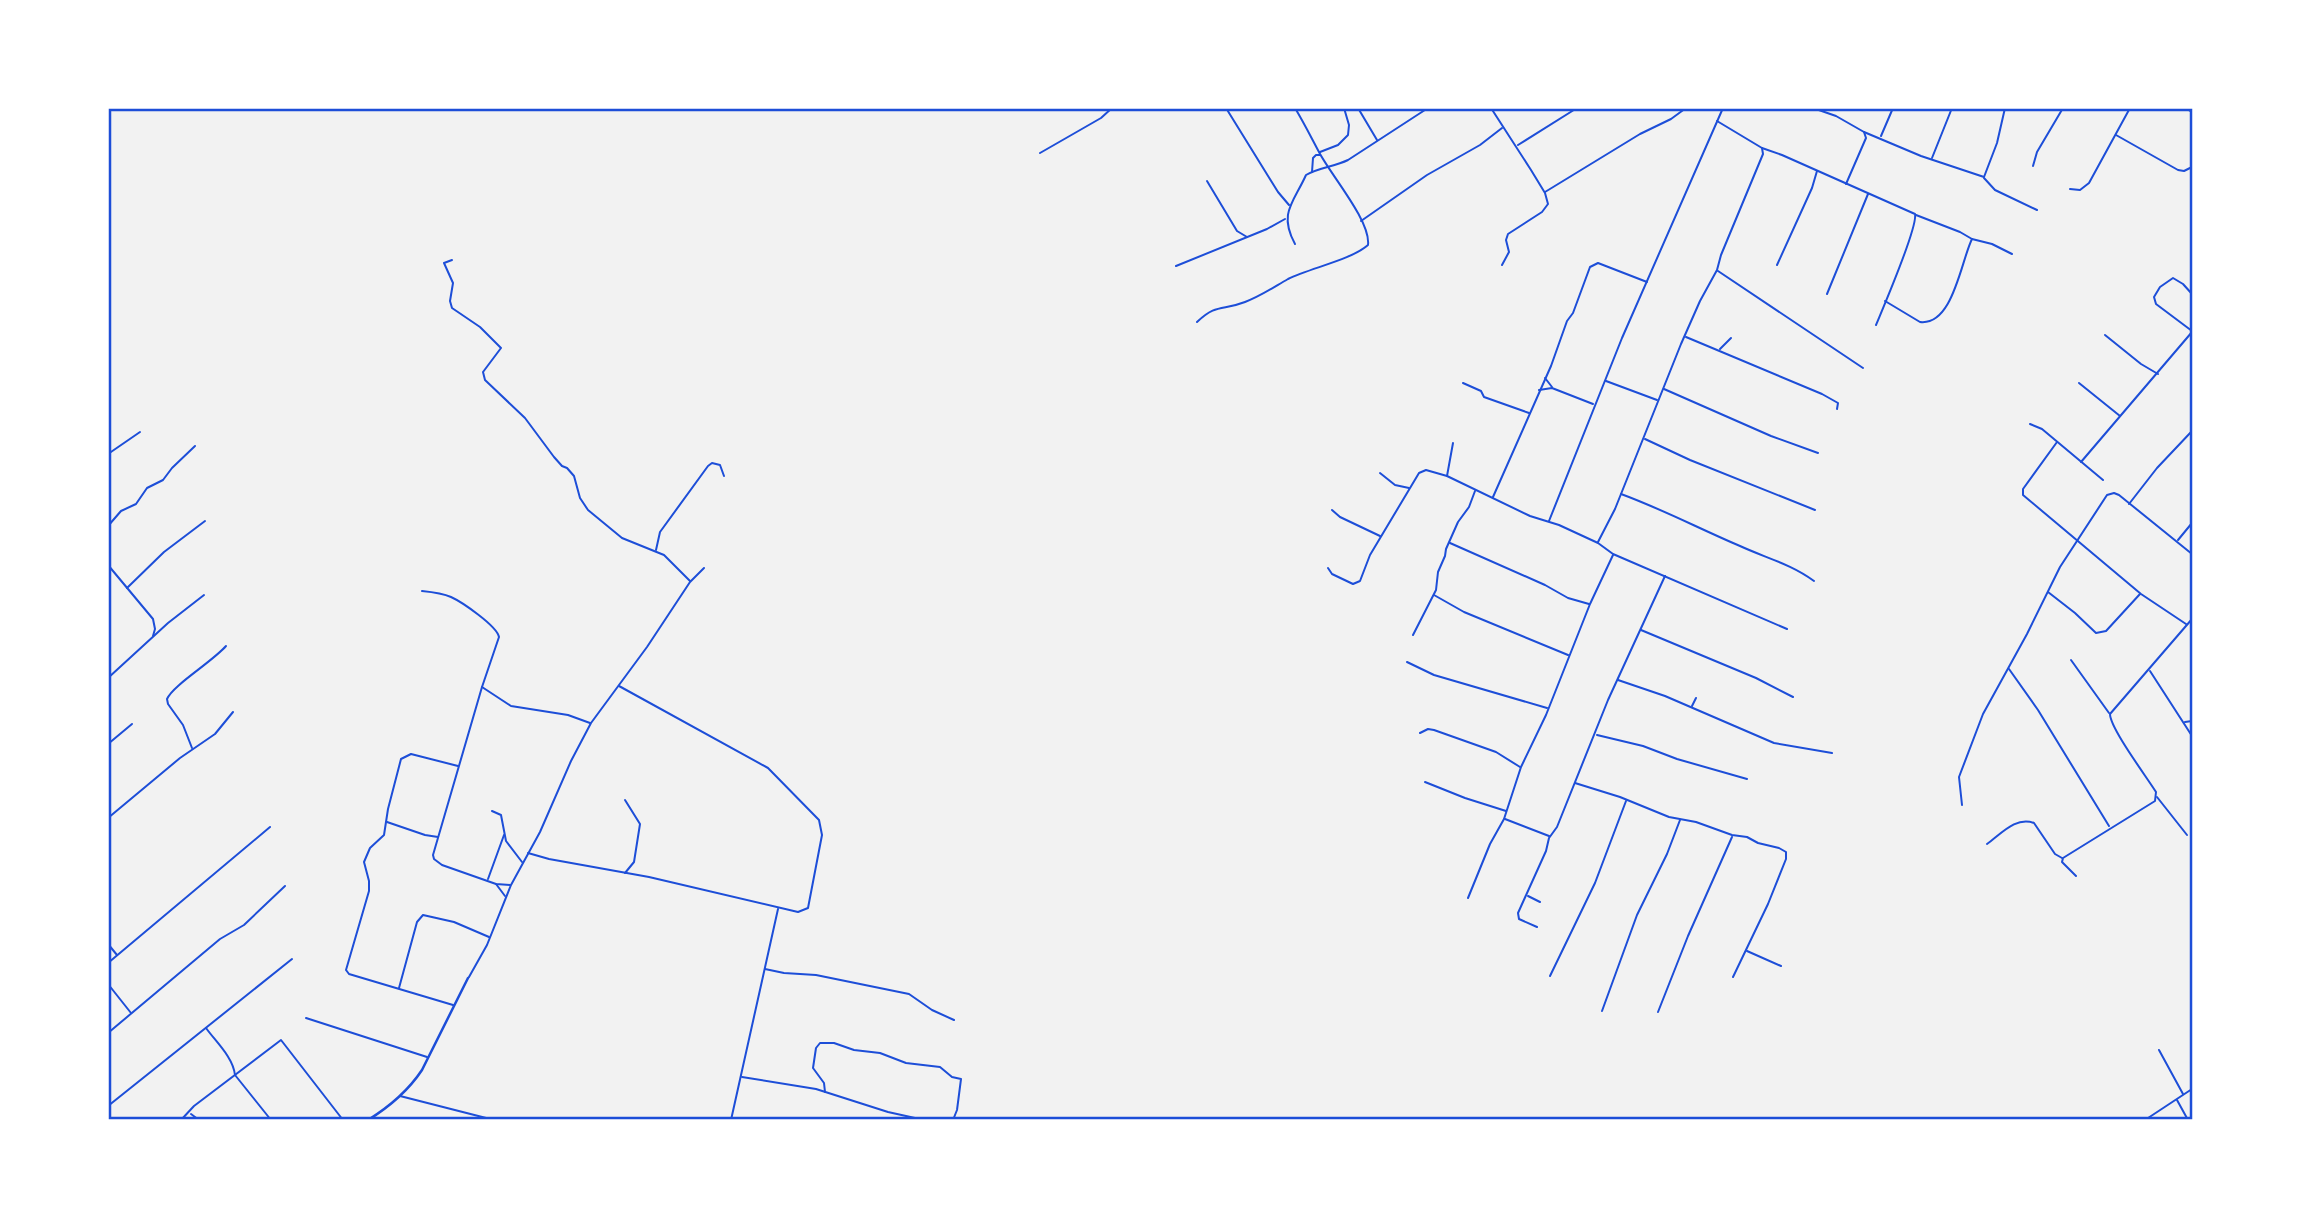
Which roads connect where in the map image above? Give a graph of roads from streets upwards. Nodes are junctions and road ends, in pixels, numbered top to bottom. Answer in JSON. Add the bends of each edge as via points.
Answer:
{"nodes":[{"id":1,"x":1112,"y":108,"type":"edge"},
{"id":2,"x":1226,"y":108,"type":"edge"},
{"id":3,"x":1295,"y":108,"type":"edge"},
{"id":4,"x":1344,"y":108,"type":"edge"},
{"id":5,"x":1358,"y":108,"type":"edge"},
{"id":6,"x":1491,"y":108,"type":"edge"},
{"id":7,"x":1577,"y":108,"type":"edge"},
{"id":8,"x":1686,"y":108,"type":"edge"},
{"id":9,"x":1723,"y":108,"type":"edge"},
{"id":10,"x":1813,"y":108,"type":"edge"},
{"id":11,"x":1839,"y":108,"type":"edge"},
{"id":12,"x":1894,"y":108,"type":"edge"},
{"id":13,"x":1952,"y":108,"type":"edge"},
{"id":14,"x":2006,"y":108,"type":"edge"},
{"id":15,"x":2063,"y":108,"type":"edge"},
{"id":16,"x":2130,"y":108,"type":"edge"},
{"id":17,"x":2185,"y":108,"type":"edge"},
{"id":18,"x":1426,"y":109,"type":"edge"},
{"id":19,"x":2193,"y":112,"type":"edge"},
{"id":20,"x":1836,"y":116,"type":"junction"},
{"id":21,"x":1717,"y":121,"type":"junction"},
{"id":22,"x":1503,"y":127,"type":"junction"},
{"id":23,"x":1864,"y":132,"type":"junction"},
{"id":24,"x":2115,"y":134,"type":"junction"},
{"id":25,"x":1875,"y":135,"type":"junction"},
{"id":26,"x":1881,"y":137,"type":"junction"},
{"id":27,"x":1866,"y":138,"type":"junction"},
{"id":28,"x":1378,"y":141,"type":"junction"},
{"id":29,"x":1517,"y":145,"type":"junction"},
{"id":30,"x":1762,"y":148,"type":"junction"},
{"id":31,"x":1768,"y":150,"type":"junction"},
{"id":32,"x":1040,"y":153,"type":"dead end"},
{"id":33,"x":1320,"y":154,"type":"junction"},
{"id":34,"x":1763,"y":154,"type":"junction"},
{"id":35,"x":1931,"y":159,"type":"junction"},
{"id":36,"x":1328,"y":165,"type":"junction"},
{"id":37,"x":2033,"y":166,"type":"dead end"},
{"id":38,"x":2193,"y":167,"type":"edge"},
{"id":39,"x":1817,"y":171,"type":"junction"},
{"id":40,"x":1312,"y":172,"type":"junction"},
{"id":41,"x":1984,"y":177,"type":"junction"},
{"id":42,"x":1207,"y":181,"type":"dead end"},
{"id":43,"x":1845,"y":184,"type":"junction"},
{"id":44,"x":2070,"y":188,"type":"dead end"},
{"id":45,"x":1545,"y":193,"type":"junction"},
{"id":46,"x":1868,"y":194,"type":"junction"},
{"id":47,"x":1293,"y":199,"type":"junction"},
{"id":48,"x":1287,"y":200,"type":"junction"},
{"id":49,"x":1290,"y":206,"type":"junction"},
{"id":50,"x":2037,"y":210,"type":"dead end"},
{"id":51,"x":1915,"y":214,"type":"junction"},
{"id":52,"x":1286,"y":219,"type":"junction"},
{"id":53,"x":1361,"y":221,"type":"junction"},
{"id":54,"x":1248,"y":237,"type":"junction"},
{"id":55,"x":1972,"y":240,"type":"junction"},
{"id":56,"x":1295,"y":244,"type":"dead end"},
{"id":57,"x":2012,"y":254,"type":"dead end"},
{"id":58,"x":452,"y":260,"type":"dead end"},
{"id":59,"x":1502,"y":265,"type":"dead end"},
{"id":60,"x":1777,"y":265,"type":"dead end"},
{"id":61,"x":1177,"y":266,"type":"dead end"},
{"id":62,"x":1717,"y":270,"type":"junction"},
{"id":63,"x":1647,"y":282,"type":"junction"},
{"id":64,"x":1827,"y":294,"type":"dead end"},
{"id":65,"x":2193,"y":294,"type":"edge"},
{"id":66,"x":1885,"y":301,"type":"junction"},
{"id":67,"x":1197,"y":322,"type":"dead end"},
{"id":68,"x":1876,"y":325,"type":"dead end"},
{"id":69,"x":2193,"y":332,"type":"edge"},
{"id":70,"x":2105,"y":335,"type":"dead end"},
{"id":71,"x":1685,"y":336,"type":"junction"},
{"id":72,"x":1731,"y":338,"type":"dead end"},
{"id":73,"x":1719,"y":350,"type":"junction"},
{"id":74,"x":1863,"y":368,"type":"dead end"},
{"id":75,"x":2158,"y":375,"type":"junction"},
{"id":76,"x":1545,"y":378,"type":"junction"},
{"id":77,"x":1605,"y":380,"type":"junction"},
{"id":78,"x":1463,"y":383,"type":"dead end"},
{"id":79,"x":2079,"y":383,"type":"dead end"},
{"id":80,"x":1552,"y":388,"type":"junction"},
{"id":81,"x":1663,"y":389,"type":"junction"},
{"id":82,"x":1539,"y":390,"type":"junction"},
{"id":83,"x":1658,"y":400,"type":"junction"},
{"id":84,"x":1594,"y":405,"type":"junction"},
{"id":85,"x":1837,"y":409,"type":"dead end"},
{"id":86,"x":1530,"y":413,"type":"junction"},
{"id":87,"x":2120,"y":417,"type":"junction"},
{"id":88,"x":2030,"y":424,"type":"dead end"},
{"id":89,"x":2193,"y":431,"type":"edge"},
{"id":90,"x":141,"y":432,"type":"dead end"},
{"id":91,"x":1644,"y":439,"type":"junction"},
{"id":92,"x":2057,"y":442,"type":"junction"},
{"id":93,"x":1454,"y":443,"type":"dead end"},
{"id":94,"x":195,"y":446,"type":"dead end"},
{"id":95,"x":1818,"y":453,"type":"dead end"},
{"id":96,"x":108,"y":454,"type":"edge"},
{"id":97,"x":2081,"y":462,"type":"junction"},
{"id":98,"x":1380,"y":473,"type":"dead end"},
{"id":99,"x":724,"y":476,"type":"dead end"},
{"id":100,"x":1447,"y":476,"type":"junction"},
{"id":101,"x":2104,"y":480,"type":"dead end"},
{"id":102,"x":1410,"y":489,"type":"junction"},
{"id":103,"x":1475,"y":490,"type":"junction"},
{"id":104,"x":1621,"y":494,"type":"junction"},
{"id":105,"x":1493,"y":498,"type":"junction"},
{"id":106,"x":2129,"y":503,"type":"junction"},
{"id":107,"x":1332,"y":510,"type":"dead end"},
{"id":108,"x":1815,"y":510,"type":"dead end"},
{"id":109,"x":205,"y":521,"type":"dead end"},
{"id":110,"x":1548,"y":522,"type":"junction"},
{"id":111,"x":2193,"y":523,"type":"edge"},
{"id":112,"x":108,"y":526,"type":"edge"},
{"id":113,"x":1381,"y":537,"type":"junction"},
{"id":114,"x":2076,"y":541,"type":"junction"},
{"id":115,"x":2177,"y":541,"type":"junction"},
{"id":116,"x":1450,"y":543,"type":"junction"},
{"id":117,"x":1598,"y":543,"type":"junction"},
{"id":118,"x":656,"y":551,"type":"junction"},
{"id":119,"x":1613,"y":554,"type":"junction"},
{"id":120,"x":2193,"y":554,"type":"edge"},
{"id":121,"x":108,"y":565,"type":"edge"},
{"id":122,"x":704,"y":568,"type":"dead end"},
{"id":123,"x":1328,"y":568,"type":"dead end"},
{"id":124,"x":1665,"y":575,"type":"junction"},
{"id":125,"x":1814,"y":581,"type":"dead end"},
{"id":126,"x":690,"y":582,"type":"junction"},
{"id":127,"x":127,"y":588,"type":"junction"},
{"id":128,"x":422,"y":591,"type":"dead end"},
{"id":129,"x":2047,"y":591,"type":"junction"},
{"id":130,"x":204,"y":594,"type":"dead end"},
{"id":131,"x":2141,"y":594,"type":"junction"},
{"id":132,"x":1434,"y":595,"type":"junction"},
{"id":133,"x":1590,"y":604,"type":"junction"},
{"id":134,"x":2193,"y":619,"type":"edge"},
{"id":135,"x":2188,"y":624,"type":"junction"},
{"id":136,"x":1641,"y":629,"type":"junction"},
{"id":137,"x":1787,"y":629,"type":"dead end"},
{"id":138,"x":1413,"y":635,"type":"dead end"},
{"id":139,"x":153,"y":637,"type":"junction"},
{"id":140,"x":226,"y":646,"type":"dead end"},
{"id":141,"x":1569,"y":655,"type":"junction"},
{"id":142,"x":2071,"y":660,"type":"dead end"},
{"id":143,"x":1407,"y":662,"type":"dead end"},
{"id":144,"x":2008,"y":668,"type":"junction"},
{"id":145,"x":2149,"y":670,"type":"junction"},
{"id":146,"x":108,"y":678,"type":"edge"},
{"id":147,"x":1618,"y":680,"type":"junction"},
{"id":148,"x":619,"y":686,"type":"junction"},
{"id":149,"x":482,"y":687,"type":"junction"},
{"id":150,"x":1793,"y":697,"type":"dead end"},
{"id":151,"x":1696,"y":698,"type":"dead end"},
{"id":152,"x":1692,"y":707,"type":"junction"},
{"id":153,"x":1548,"y":709,"type":"junction"},
{"id":154,"x":233,"y":712,"type":"dead end"},
{"id":155,"x":2110,"y":714,"type":"junction"},
{"id":156,"x":2193,"y":720,"type":"edge"},
{"id":157,"x":2184,"y":722,"type":"junction"},
{"id":158,"x":591,"y":723,"type":"junction"},
{"id":159,"x":132,"y":724,"type":"dead end"},
{"id":160,"x":1420,"y":733,"type":"dead end"},
{"id":161,"x":1596,"y":734,"type":"junction"},
{"id":162,"x":2193,"y":736,"type":"edge"},
{"id":163,"x":108,"y":744,"type":"edge"},
{"id":164,"x":193,"y":749,"type":"junction"},
{"id":165,"x":1832,"y":753,"type":"dead end"},
{"id":166,"x":459,"y":766,"type":"junction"},
{"id":167,"x":1521,"y":767,"type":"junction"},
{"id":168,"x":1747,"y":779,"type":"dead end"},
{"id":169,"x":1425,"y":782,"type":"dead end"},
{"id":170,"x":1574,"y":783,"type":"junction"},
{"id":171,"x":2156,"y":796,"type":"junction"},
{"id":172,"x":625,"y":800,"type":"dead end"},
{"id":173,"x":1627,"y":800,"type":"junction"},
{"id":174,"x":1962,"y":805,"type":"dead end"},
{"id":175,"x":492,"y":811,"type":"dead end"},
{"id":176,"x":1507,"y":811,"type":"junction"},
{"id":177,"x":108,"y":818,"type":"edge"},
{"id":178,"x":1504,"y":819,"type":"junction"},
{"id":179,"x":1681,"y":819,"type":"junction"},
{"id":180,"x":387,"y":822,"type":"junction"},
{"id":181,"x":270,"y":827,"type":"dead end"},
{"id":182,"x":2110,"y":828,"type":"junction"},
{"id":183,"x":505,"y":834,"type":"junction"},
{"id":184,"x":1732,"y":835,"type":"junction"},
{"id":185,"x":2187,"y":835,"type":"dead end"},
{"id":186,"x":1550,"y":836,"type":"junction"},
{"id":187,"x":439,"y":837,"type":"junction"},
{"id":188,"x":1987,"y":844,"type":"dead end"},
{"id":189,"x":528,"y":853,"type":"junction"},
{"id":190,"x":2063,"y":858,"type":"junction"},
{"id":191,"x":523,"y":863,"type":"junction"},
{"id":192,"x":624,"y":873,"type":"junction"},
{"id":193,"x":2076,"y":876,"type":"dead end"},
{"id":194,"x":488,"y":879,"type":"junction"},
{"id":195,"x":496,"y":884,"type":"junction"},
{"id":196,"x":511,"y":885,"type":"junction"},
{"id":197,"x":285,"y":886,"type":"dead end"},
{"id":198,"x":1527,"y":895,"type":"junction"},
{"id":199,"x":506,"y":897,"type":"junction"},
{"id":200,"x":1468,"y":898,"type":"dead end"},
{"id":201,"x":1540,"y":902,"type":"dead end"},
{"id":202,"x":779,"y":907,"type":"junction"},
{"id":203,"x":1537,"y":927,"type":"dead end"},
{"id":204,"x":490,"y":937,"type":"junction"},
{"id":205,"x":108,"y":944,"type":"edge"},
{"id":206,"x":1746,"y":950,"type":"junction"},
{"id":207,"x":117,"y":956,"type":"junction"},
{"id":208,"x":292,"y":958,"type":"dead end"},
{"id":209,"x":108,"y":964,"type":"edge"},
{"id":210,"x":1781,"y":966,"type":"dead end"},
{"id":211,"x":763,"y":968,"type":"junction"},
{"id":212,"x":1550,"y":976,"type":"dead end"},
{"id":213,"x":1732,"y":977,"type":"dead end"},
{"id":214,"x":468,"y":978,"type":"joint"},
{"id":215,"x":108,"y":984,"type":"edge"},
{"id":216,"x":399,"y":990,"type":"junction"},
{"id":217,"x":454,"y":1006,"type":"junction"},
{"id":218,"x":1602,"y":1011,"type":"dead end"},
{"id":219,"x":1658,"y":1012,"type":"dead end"},
{"id":220,"x":132,"y":1014,"type":"junction"},
{"id":221,"x":306,"y":1018,"type":"dead end"},
{"id":222,"x":954,"y":1020,"type":"dead end"},
{"id":223,"x":206,"y":1028,"type":"junction"},
{"id":224,"x":108,"y":1033,"type":"edge"},
{"id":225,"x":2159,"y":1050,"type":"dead end"},
{"id":226,"x":428,"y":1058,"type":"junction"},
{"id":227,"x":235,"y":1075,"type":"junction"},
{"id":228,"x":741,"y":1077,"type":"junction"},
{"id":229,"x":2193,"y":1090,"type":"edge"},
{"id":230,"x":825,"y":1092,"type":"junction"},
{"id":231,"x":2184,"y":1095,"type":"junction"},
{"id":232,"x":400,"y":1096,"type":"junction"},
{"id":233,"x":2177,"y":1100,"type":"junction"},
{"id":234,"x":108,"y":1106,"type":"edge"},
{"id":235,"x":190,"y":1113,"type":"junction"},
{"id":236,"x":181,"y":1119,"type":"edge"},
{"id":237,"x":199,"y":1119,"type":"edge"},
{"id":238,"x":271,"y":1119,"type":"edge"},
{"id":239,"x":343,"y":1119,"type":"edge"},
{"id":240,"x":368,"y":1119,"type":"edge"},
{"id":241,"x":494,"y":1119,"type":"edge"},
{"id":242,"x":732,"y":1119,"type":"edge"},
{"id":243,"x":924,"y":1119,"type":"edge"},
{"id":244,"x":953,"y":1119,"type":"edge"},
{"id":245,"x":2145,"y":1119,"type":"edge"},
{"id":246,"x":2188,"y":1119,"type":"edge"}],
"edges":[{"from":1,"to":32,"type":"street"},
{"from":2,"to":48,"type":"street"},
{"from":3,"to":33,"type":"street"},
{"from":4,"to":33,"type":"street","via":[[1348,135]]},
{"from":5,"to":28,"type":"street"},
{"from":6,"to":22,"type":"street"},
{"from":7,"to":29,"type":"street"},
{"from":8,"to":45,"type":"street"},
{"from":9,"to":21,"type":"street"},
{"from":10,"to":20,"type":"street"},
{"from":11,"to":20,"type":"street"},
{"from":12,"to":26,"type":"street"},
{"from":13,"to":35,"type":"street"},
{"from":14,"to":41,"type":"street"},
{"from":15,"to":37,"type":"street"},
{"from":16,"to":24,"type":"street"},
{"from":17,"to":19,"type":"street"},
{"from":18,"to":28,"type":"street"},
{"from":20,"to":23,"type":"street"},
{"from":21,"to":30,"type":"street"},
{"from":21,"to":63,"type":"street"},
{"from":22,"to":29,"type":"street"},
{"from":22,"to":53,"type":"street"},
{"from":23,"to":25,"type":"street"},
{"from":23,"to":27,"type":"street"},
{"from":24,"to":38,"type":"street","via":[[2178,170]]},
{"from":24,"to":44,"type":"street","via":[[2088,183],[2080,190]]},
{"from":25,"to":26,"type":"street"},
{"from":25,"to":27,"type":"street"},
{"from":26,"to":35,"type":"street"},
{"from":27,"to":43,"type":"street"},
{"from":28,"to":36,"type":"street","via":[[1348,160]]},
{"from":29,"to":45,"type":"street"},
{"from":30,"to":31,"type":"street"},
{"from":30,"to":34,"type":"street"},
{"from":31,"to":34,"type":"street"},
{"from":31,"to":39,"type":"street"},
{"from":33,"to":36,"type":"street"},
{"from":33,"to":40,"type":"street","via":[[1313,158]]},
{"from":34,"to":62,"type":"street"},
{"from":35,"to":41,"type":"street"},
{"from":36,"to":40,"type":"street"},
{"from":36,"to":53,"type":"street"},
{"from":39,"to":43,"type":"street"},
{"from":39,"to":60,"type":"street"},
{"from":40,"to":47,"type":"street","via":[[1304,176]]},
{"from":41,"to":50,"type":"street","via":[[1995,190]]},
{"from":42,"to":54,"type":"street","via":[[1237,230]]},
{"from":43,"to":46,"type":"street"},
{"from":45,"to":59,"type":"street","via":[[1546,208],[1507,237],[1509,252]]},
{"from":46,"to":51,"type":"street"},
{"from":46,"to":64,"type":"street"},
{"from":47,"to":48,"type":"street"},
{"from":47,"to":49,"type":"street"},
{"from":48,"to":49,"type":"street"},
{"from":49,"to":52,"type":"street"},
{"from":51,"to":55,"type":"street"},
{"from":51,"to":66,"type":"street","via":[[1917,221]]},
{"from":52,"to":54,"type":"street"},
{"from":52,"to":56,"type":"street"},
{"from":53,"to":67,"type":"street","via":[[1368,238],[1366,248],[1243,303],[1212,309]]},
{"from":54,"to":61,"type":"street"},
{"from":55,"to":57,"type":"street"},
{"from":55,"to":66,"type":"street","via":[[1941,313],[1920,322]]},
{"from":58,"to":118,"type":"street","via":[[444,263],[453,283],[452,308],[501,348],[483,372],[485,380],[570,471],[588,510],[622,538]]},
{"from":62,"to":71,"type":"street"},
{"from":62,"to":74,"type":"street"},
{"from":63,"to":76,"type":"street","via":[[1598,263],[1590,267]]},
{"from":63,"to":77,"type":"street"},
{"from":65,"to":69,"type":"street","via":[[2173,278],[2154,298]]},
{"from":66,"to":68,"type":"street"},
{"from":69,"to":75,"type":"street"},
{"from":70,"to":75,"type":"street"},
{"from":71,"to":73,"type":"street"},
{"from":71,"to":81,"type":"street"},
{"from":72,"to":73,"type":"street"},
{"from":73,"to":85,"type":"street","via":[[1822,394],[1838,403]]},
{"from":75,"to":87,"type":"street"},
{"from":76,"to":80,"type":"street"},
{"from":76,"to":82,"type":"street"},
{"from":77,"to":83,"type":"street"},
{"from":77,"to":84,"type":"street"},
{"from":78,"to":86,"type":"street","via":[[1489,399]]},
{"from":79,"to":87,"type":"street"},
{"from":80,"to":82,"type":"street"},
{"from":80,"to":84,"type":"street"},
{"from":81,"to":83,"type":"street"},
{"from":81,"to":95,"type":"street"},
{"from":82,"to":86,"type":"street"},
{"from":83,"to":91,"type":"street"},
{"from":84,"to":110,"type":"street"},
{"from":86,"to":105,"type":"street"},
{"from":87,"to":97,"type":"street"},
{"from":88,"to":92,"type":"street"},
{"from":89,"to":106,"type":"street"},
{"from":90,"to":96,"type":"street"},
{"from":91,"to":104,"type":"street"},
{"from":91,"to":108,"type":"street"},
{"from":92,"to":97,"type":"street"},
{"from":92,"to":114,"type":"street","via":[[2022,492]]},
{"from":93,"to":100,"type":"street"},
{"from":94,"to":112,"type":"street"},
{"from":97,"to":101,"type":"street"},
{"from":98,"to":102,"type":"street","via":[[1395,485]]},
{"from":99,"to":118,"type":"street","via":[[720,465],[708,466],[660,533]]},
{"from":100,"to":102,"type":"street","via":[[1423,470]]},
{"from":100,"to":103,"type":"street"},
{"from":102,"to":113,"type":"street"},
{"from":103,"to":105,"type":"street"},
{"from":103,"to":116,"type":"street"},
{"from":104,"to":117,"type":"street"},
{"from":104,"to":125,"type":"street","via":[[1782,561]]},
{"from":105,"to":110,"type":"street"},
{"from":106,"to":114,"type":"street","via":[[2110,493]]},
{"from":106,"to":115,"type":"street"},
{"from":107,"to":113,"type":"street"},
{"from":109,"to":127,"type":"street"},
{"from":110,"to":117,"type":"street"},
{"from":111,"to":115,"type":"street"},
{"from":113,"to":123,"type":"street","via":[[1358,583],[1335,576]]},
{"from":114,"to":129,"type":"street"},
{"from":114,"to":131,"type":"street"},
{"from":115,"to":120,"type":"street"},
{"from":116,"to":132,"type":"street"},
{"from":116,"to":133,"type":"street"},
{"from":117,"to":119,"type":"street"},
{"from":118,"to":126,"type":"street"},
{"from":119,"to":124,"type":"street"},
{"from":119,"to":133,"type":"street"},
{"from":121,"to":127,"type":"street"},
{"from":122,"to":126,"type":"street"},
{"from":124,"to":136,"type":"street"},
{"from":124,"to":137,"type":"street"},
{"from":126,"to":148,"type":"street"},
{"from":127,"to":139,"type":"street","via":[[153,619]]},
{"from":128,"to":149,"type":"street","via":[[449,596],[499,632]]},
{"from":129,"to":131,"type":"street","via":[[2096,633],[2106,631]]},
{"from":129,"to":144,"type":"street"},
{"from":130,"to":139,"type":"street"},
{"from":131,"to":135,"type":"street"},
{"from":132,"to":138,"type":"street"},
{"from":132,"to":141,"type":"street"},
{"from":133,"to":141,"type":"street"},
{"from":134,"to":135,"type":"street"},
{"from":135,"to":145,"type":"street"},
{"from":136,"to":147,"type":"street"},
{"from":136,"to":150,"type":"street"},
{"from":139,"to":146,"type":"street"},
{"from":140,"to":164,"type":"street","via":[[167,699]]},
{"from":141,"to":153,"type":"street"},
{"from":142,"to":155,"type":"street"},
{"from":143,"to":153,"type":"street","via":[[1434,675]]},
{"from":144,"to":174,"type":"street","via":[[1983,714],[1958,777]]},
{"from":144,"to":182,"type":"street"},
{"from":145,"to":155,"type":"street"},
{"from":145,"to":157,"type":"street"},
{"from":147,"to":152,"type":"street"},
{"from":147,"to":161,"type":"street"},
{"from":148,"to":158,"type":"street"},
{"from":148,"to":202,"type":"street","via":[[768,768],[819,820],[822,835],[810,904],[804,912]]},
{"from":149,"to":158,"type":"street","via":[[511,706]]},
{"from":149,"to":166,"type":"street"},
{"from":151,"to":152,"type":"street"},
{"from":152,"to":165,"type":"street","via":[[1774,743]]},
{"from":153,"to":167,"type":"street"},
{"from":154,"to":164,"type":"street","via":[[220,729]]},
{"from":155,"to":171,"type":"street"},
{"from":156,"to":157,"type":"street"},
{"from":157,"to":162,"type":"street"},
{"from":158,"to":189,"type":"street"},
{"from":159,"to":163,"type":"street"},
{"from":160,"to":167,"type":"street","via":[[1434,730],[1496,752]]},
{"from":161,"to":168,"type":"street"},
{"from":161,"to":170,"type":"street"},
{"from":164,"to":177,"type":"street"},
{"from":166,"to":180,"type":"street","via":[[405,755]]},
{"from":166,"to":187,"type":"street"},
{"from":167,"to":176,"type":"street"},
{"from":169,"to":176,"type":"street"},
{"from":170,"to":173,"type":"street"},
{"from":170,"to":186,"type":"street"},
{"from":171,"to":182,"type":"street"},
{"from":171,"to":185,"type":"street"},
{"from":172,"to":192,"type":"street","via":[[640,824],[634,862]]},
{"from":173,"to":179,"type":"street"},
{"from":173,"to":212,"type":"street","via":[[1609,850]]},
{"from":175,"to":183,"type":"street","via":[[501,815]]},
{"from":176,"to":178,"type":"street"},
{"from":178,"to":186,"type":"street"},
{"from":178,"to":200,"type":"street"},
{"from":179,"to":184,"type":"street"},
{"from":179,"to":218,"type":"street","via":[[1637,915]]},
{"from":180,"to":187,"type":"street"},
{"from":180,"to":216,"type":"street","via":[[384,835],[370,848],[364,862],[370,886],[346,970]]},
{"from":181,"to":207,"type":"street"},
{"from":182,"to":190,"type":"street"},
{"from":183,"to":191,"type":"street"},
{"from":183,"to":194,"type":"street"},
{"from":184,"to":206,"type":"street","via":[[1787,854]]},
{"from":184,"to":219,"type":"street"},
{"from":186,"to":198,"type":"street"},
{"from":187,"to":194,"type":"street","via":[[433,855],[436,862]]},
{"from":188,"to":190,"type":"street","via":[[2019,821],[2028,821]]},
{"from":189,"to":191,"type":"street"},
{"from":189,"to":192,"type":"street"},
{"from":190,"to":193,"type":"street"},
{"from":191,"to":196,"type":"street"},
{"from":192,"to":202,"type":"street"},
{"from":194,"to":195,"type":"street"},
{"from":195,"to":196,"type":"street"},
{"from":195,"to":199,"type":"street"},
{"from":196,"to":199,"type":"street"},
{"from":197,"to":220,"type":"street","via":[[244,925],[220,939]]},
{"from":198,"to":201,"type":"street"},
{"from":198,"to":203,"type":"street","via":[[1518,917]]},
{"from":199,"to":204,"type":"street"},
{"from":202,"to":211,"type":"street"},
{"from":204,"to":214,"type":"street"},
{"from":204,"to":216,"type":"street","via":[[423,915],[417,922]]},
{"from":205,"to":207,"type":"street"},
{"from":206,"to":210,"type":"street"},
{"from":206,"to":213,"type":"street"},
{"from":207,"to":209,"type":"street"},
{"from":208,"to":223,"type":"street"},
{"from":211,"to":222,"type":"street","via":[[909,994]]},
{"from":211,"to":228,"type":"street"},
{"from":214,"to":217,"type":"street"},
{"from":215,"to":220,"type":"street"},
{"from":216,"to":217,"type":"street"},
{"from":217,"to":226,"type":"street"},
{"from":220,"to":224,"type":"street"},
{"from":221,"to":226,"type":"street"},
{"from":223,"to":227,"type":"street","via":[[229,1058]]},
{"from":223,"to":234,"type":"street"},
{"from":225,"to":231,"type":"street"},
{"from":226,"to":232,"type":"street"},
{"from":227,"to":235,"type":"street"},
{"from":227,"to":238,"type":"street"},
{"from":227,"to":239,"type":"street","via":[[281,1040]]},
{"from":228,"to":230,"type":"street"},
{"from":228,"to":242,"type":"street"},
{"from":229,"to":231,"type":"street"},
{"from":230,"to":243,"type":"street"},
{"from":230,"to":244,"type":"street","via":[[813,1068],[816,1048],[834,1043],[906,1063],[940,1067],[961,1079]]},
{"from":231,"to":233,"type":"street"},
{"from":232,"to":240,"type":"street"},
{"from":232,"to":241,"type":"street"},
{"from":233,"to":245,"type":"street"},
{"from":233,"to":246,"type":"street"},
{"from":235,"to":236,"type":"street"},
{"from":235,"to":237,"type":"street"}]}
